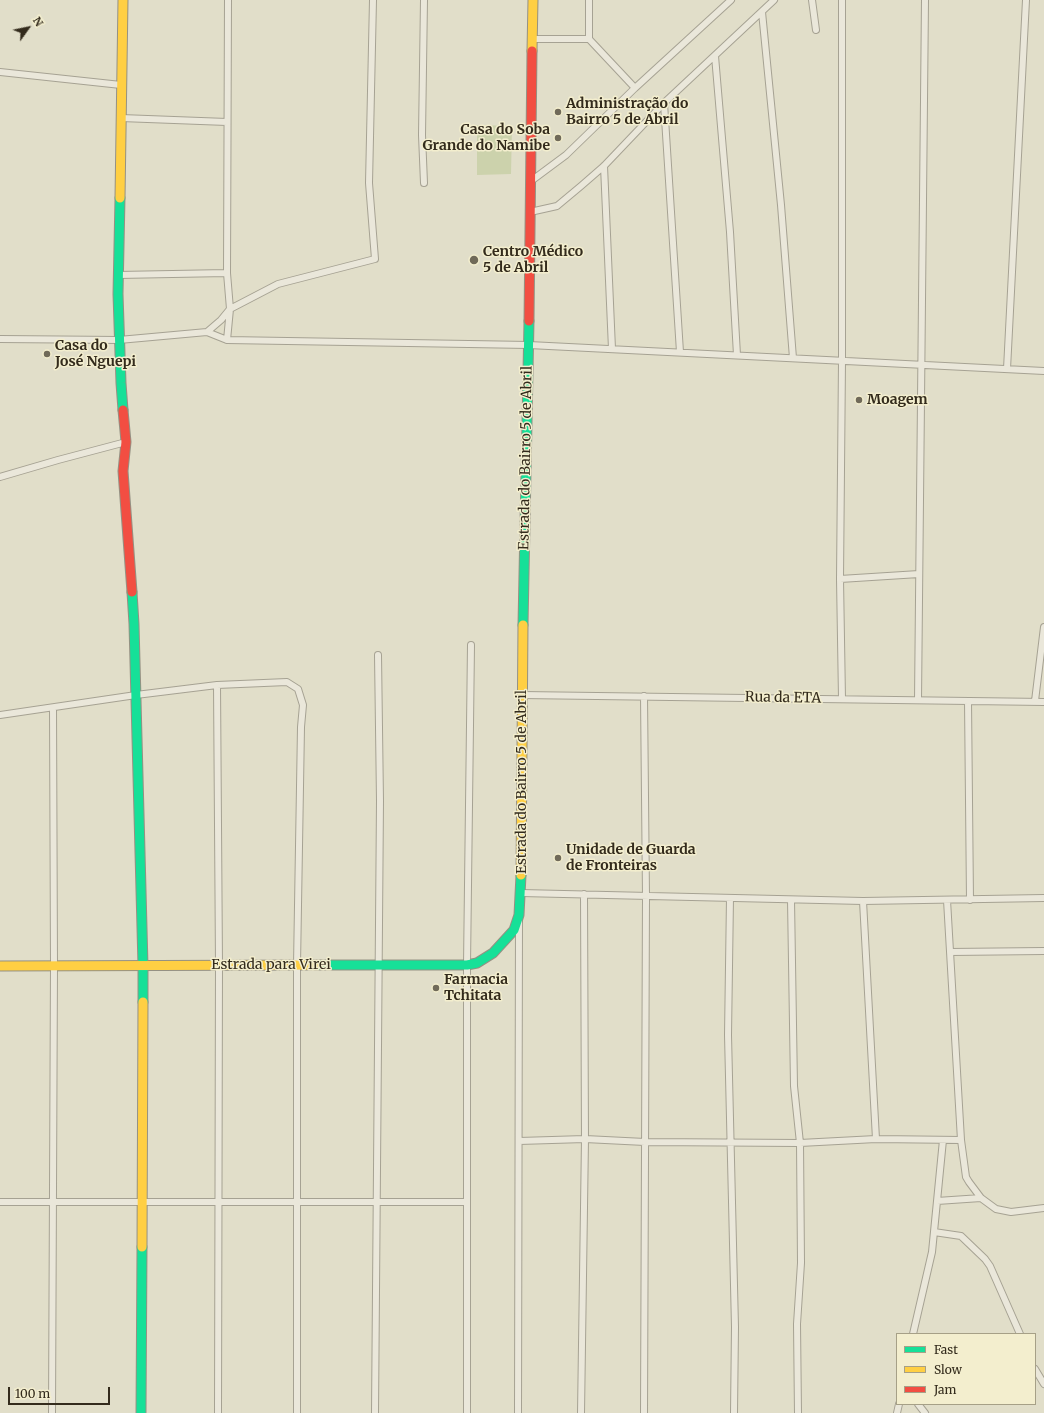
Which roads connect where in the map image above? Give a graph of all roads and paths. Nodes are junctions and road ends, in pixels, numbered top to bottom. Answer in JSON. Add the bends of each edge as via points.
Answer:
{"nodes":[{"id":1,"x":123,"y":0,"type":"edge"},
{"id":2,"x":228,"y":0,"type":"edge"},
{"id":3,"x":373,"y":0,"type":"edge"},
{"id":4,"x":424,"y":0,"type":"edge"},
{"id":5,"x":533,"y":0,"type":"edge"},
{"id":6,"x":589,"y":0,"type":"edge"},
{"id":7,"x":731,"y":0,"type":"edge"},
{"id":8,"x":774,"y":0,"type":"edge"},
{"id":9,"x":812,"y":0,"type":"edge"},
{"id":10,"x":842,"y":0,"type":"edge"},
{"id":11,"x":925,"y":0,"type":"edge"},
{"id":12,"x":1026,"y":0,"type":"edge"},
{"id":13,"x":762,"y":12,"type":"junction"},
{"id":14,"x":816,"y":30,"type":"dead end"},
{"id":15,"x":533,"y":39,"type":"junction"},
{"id":16,"x":589,"y":39,"type":"junction"},
{"id":17,"x":715,"y":56,"type":"junction"},
{"id":18,"x":0,"y":72,"type":"edge"},
{"id":19,"x":122,"y":85,"type":"junction"},
{"id":20,"x":635,"y":88,"type":"junction"},
{"id":21,"x":664,"y":103,"type":"junction"},
{"id":22,"x":121,"y":118,"type":"junction"},
{"id":23,"x":228,"y":122,"type":"junction"},
{"id":24,"x":604,"y":166,"type":"junction"},
{"id":25,"x":531,"y":181,"type":"junction"},
{"id":26,"x":424,"y":183,"type":"dead end"},
{"id":27,"x":530,"y":212,"type":"junction"},
{"id":28,"x":227,"y":274,"type":"junction"},
{"id":29,"x":118,"y":275,"type":"junction"},
{"id":30,"x":230,"y":309,"type":"junction"},
{"id":31,"x":207,"y":332,"type":"junction"},
{"id":32,"x":0,"y":339,"type":"edge"},
{"id":33,"x":119,"y":340,"type":"junction"},
{"id":34,"x":227,"y":340,"type":"junction"},
{"id":35,"x":529,"y":345,"type":"junction"},
{"id":36,"x":612,"y":349,"type":"junction"},
{"id":37,"x":680,"y":352,"type":"junction"},
{"id":38,"x":737,"y":355,"type":"junction"},
{"id":39,"x":793,"y":358,"type":"junction"},
{"id":40,"x":842,"y":361,"type":"junction"},
{"id":41,"x":921,"y":365,"type":"junction"},
{"id":42,"x":1007,"y":369,"type":"junction"},
{"id":43,"x":1044,"y":371,"type":"edge"},
{"id":44,"x":126,"y":442,"type":"junction"},
{"id":45,"x":0,"y":477,"type":"edge"},
{"id":46,"x":919,"y":574,"type":"junction"},
{"id":47,"x":840,"y":579,"type":"junction"},
{"id":48,"x":1044,"y":627,"type":"edge"},
{"id":49,"x":471,"y":645,"type":"dead end"},
{"id":50,"x":378,"y":655,"type":"dead end"},
{"id":51,"x":217,"y":685,"type":"junction"},
{"id":52,"x":136,"y":695,"type":"junction"},
{"id":53,"x":522,"y":695,"type":"junction"},
{"id":54,"x":644,"y":696,"type":"junction"},
{"id":55,"x":842,"y":699,"type":"junction"},
{"id":56,"x":918,"y":700,"type":"junction"},
{"id":57,"x":968,"y":700,"type":"junction"},
{"id":58,"x":1035,"y":702,"type":"junction"},
{"id":59,"x":1044,"y":702,"type":"edge"},
{"id":60,"x":53,"y":708,"type":"junction"},
{"id":61,"x":0,"y":715,"type":"edge"},
{"id":62,"x":521,"y":893,"type":"junction"},
{"id":63,"x":584,"y":894,"type":"junction"},
{"id":64,"x":646,"y":896,"type":"junction"},
{"id":65,"x":730,"y":898,"type":"junction"},
{"id":66,"x":1044,"y":898,"type":"edge"},
{"id":67,"x":791,"y":900,"type":"junction"},
{"id":68,"x":946,"y":900,"type":"junction"},
{"id":69,"x":970,"y":900,"type":"junction"},
{"id":70,"x":863,"y":901,"type":"junction"},
{"id":71,"x":520,"y":915,"type":"junction"},
{"id":72,"x":1044,"y":951,"type":"edge"},
{"id":73,"x":950,"y":952,"type":"junction"},
{"id":74,"x":219,"y":965,"type":"junction"},
{"id":75,"x":297,"y":965,"type":"junction"},
{"id":76,"x":379,"y":965,"type":"junction"},
{"id":77,"x":468,"y":965,"type":"junction"},
{"id":78,"x":0,"y":966,"type":"edge"},
{"id":79,"x":54,"y":966,"type":"junction"},
{"id":80,"x":143,"y":966,"type":"junction"},
{"id":81,"x":585,"y":1139,"type":"junction"},
{"id":82,"x":876,"y":1139,"type":"junction"},
{"id":83,"x":943,"y":1140,"type":"junction"},
{"id":84,"x":961,"y":1140,"type":"junction"},
{"id":85,"x":519,"y":1141,"type":"junction"},
{"id":86,"x":645,"y":1142,"type":"junction"},
{"id":87,"x":731,"y":1142,"type":"junction"},
{"id":88,"x":800,"y":1143,"type":"junction"},
{"id":89,"x":981,"y":1198,"type":"junction"},
{"id":90,"x":937,"y":1201,"type":"junction"},
{"id":91,"x":0,"y":1202,"type":"edge"},
{"id":92,"x":53,"y":1202,"type":"junction"},
{"id":93,"x":142,"y":1202,"type":"junction"},
{"id":94,"x":218,"y":1202,"type":"junction"},
{"id":95,"x":297,"y":1202,"type":"junction"},
{"id":96,"x":377,"y":1202,"type":"junction"},
{"id":97,"x":467,"y":1202,"type":"junction"},
{"id":98,"x":1044,"y":1208,"type":"edge"},
{"id":99,"x":934,"y":1232,"type":"junction"},
{"id":100,"x":912,"y":1333,"type":"edge"},
{"id":101,"x":1020,"y":1333,"type":"edge"},
{"id":102,"x":1036,"y":1371,"type":"edge"},
{"id":103,"x":1044,"y":1384,"type":"edge"},
{"id":104,"x":919,"y":1405,"type":"edge"},
{"id":105,"x":52,"y":1413,"type":"edge"},
{"id":106,"x":142,"y":1413,"type":"edge"},
{"id":107,"x":218,"y":1413,"type":"edge"},
{"id":108,"x":297,"y":1413,"type":"edge"},
{"id":109,"x":375,"y":1413,"type":"edge"},
{"id":110,"x":467,"y":1413,"type":"edge"},
{"id":111,"x":518,"y":1413,"type":"edge"},
{"id":112,"x":581,"y":1413,"type":"edge"},
{"id":113,"x":644,"y":1413,"type":"edge"},
{"id":114,"x":734,"y":1413,"type":"edge"},
{"id":115,"x":798,"y":1413,"type":"edge"},
{"id":116,"x":925,"y":1413,"type":"edge"}],
"edges":[{"from":1,"to":19,"type":"street"},
{"from":2,"to":23,"type":"street"},
{"from":3,"to":30,"type":"street","via":[[369,183],[375,259],[278,284]]},
{"from":4,"to":26,"type":"street"},
{"from":5,"to":15,"type":"street","name":"Estrada do Bairro 5 de Abril"},
{"from":6,"to":16,"type":"street"},
{"from":7,"to":20,"type":"street"},
{"from":8,"to":13,"type":"street"},
{"from":9,"to":14,"type":"street"},
{"from":10,"to":40,"type":"street"},
{"from":11,"to":41,"type":"street"},
{"from":12,"to":42,"type":"street"},
{"from":13,"to":17,"type":"street"},
{"from":13,"to":39,"type":"street"},
{"from":15,"to":16,"type":"street"},
{"from":15,"to":25,"type":"street","name":"Estrada do Bairro 5 de Abril"},
{"from":16,"to":20,"type":"street"},
{"from":17,"to":21,"type":"street"},
{"from":17,"to":38,"type":"street","via":[[730,232]]},
{"from":18,"to":19,"type":"street"},
{"from":19,"to":22,"type":"street"},
{"from":20,"to":25,"type":"street","via":[[566,155]]},
{"from":21,"to":24,"type":"street"},
{"from":21,"to":37,"type":"street"},
{"from":22,"to":23,"type":"street"},
{"from":22,"to":29,"type":"street"},
{"from":23,"to":28,"type":"street"},
{"from":24,"to":27,"type":"street","via":[[557,206]]},
{"from":24,"to":36,"type":"street"},
{"from":25,"to":27,"type":"street","name":"Estrada do Bairro 5 de Abril"},
{"from":27,"to":35,"type":"street","name":"Estrada do Bairro 5 de Abril"},
{"from":28,"to":29,"type":"street"},
{"from":28,"to":30,"type":"street"},
{"from":29,"to":33,"type":"street"},
{"from":30,"to":31,"type":"street"},
{"from":30,"to":34,"type":"street"},
{"from":31,"to":33,"type":"street"},
{"from":31,"to":34,"type":"street"},
{"from":32,"to":33,"type":"street"},
{"from":33,"to":44,"type":"street"},
{"from":34,"to":35,"type":"street"},
{"from":35,"to":36,"type":"street"},
{"from":35,"to":53,"type":"street","name":"Estrada do Bairro 5 de Abril"},
{"from":36,"to":37,"type":"street"},
{"from":37,"to":38,"type":"street"},
{"from":38,"to":39,"type":"street"},
{"from":39,"to":40,"type":"street"},
{"from":40,"to":41,"type":"street"},
{"from":40,"to":47,"type":"street"},
{"from":41,"to":42,"type":"street"},
{"from":41,"to":46,"type":"street"},
{"from":42,"to":43,"type":"street"},
{"from":44,"to":45,"type":"street"},
{"from":44,"to":52,"type":"street","via":[[123,471],[134,624]]},
{"from":46,"to":47,"type":"street"},
{"from":46,"to":56,"type":"street"},
{"from":47,"to":55,"type":"street"},
{"from":48,"to":58,"type":"street"},
{"from":49,"to":77,"type":"street"},
{"from":50,"to":76,"type":"street"},
{"from":51,"to":52,"type":"street"},
{"from":51,"to":74,"type":"street"},
{"from":51,"to":75,"type":"street","via":[[287,682],[298,689],[303,705]]},
{"from":52,"to":60,"type":"street"},
{"from":52,"to":80,"type":"street"},
{"from":53,"to":54,"type":"street","name":"Rua da ETA"},
{"from":53,"to":62,"type":"street","name":"Estrada do Bairro 5 de Abril"},
{"from":54,"to":55,"type":"street","name":"Rua da ETA"},
{"from":54,"to":64,"type":"street"},
{"from":55,"to":56,"type":"street","name":"Rua da ETA"},
{"from":56,"to":57,"type":"street","name":"Rua da ETA"},
{"from":57,"to":58,"type":"street","name":"Rua da ETA"},
{"from":57,"to":69,"type":"street"},
{"from":58,"to":59,"type":"street","name":"Rua da ETA"},
{"from":60,"to":61,"type":"street"},
{"from":60,"to":79,"type":"street"},
{"from":62,"to":63,"type":"street"},
{"from":62,"to":71,"type":"street","name":"Estrada do Bairro 5 de Abril"},
{"from":63,"to":64,"type":"street"},
{"from":63,"to":81,"type":"street"},
{"from":64,"to":65,"type":"street"},
{"from":64,"to":86,"type":"street"},
{"from":65,"to":67,"type":"street"},
{"from":65,"to":87,"type":"street","via":[[728,1035]]},
{"from":66,"to":69,"type":"street"},
{"from":67,"to":70,"type":"street"},
{"from":67,"to":88,"type":"street","via":[[794,1086]]},
{"from":68,"to":69,"type":"street"},
{"from":68,"to":70,"type":"street"},
{"from":68,"to":73,"type":"street"},
{"from":70,"to":82,"type":"street"},
{"from":71,"to":77,"type":"street","name":"Estrada para Virei","via":[[514,930],[493,953],[477,963]]},
{"from":71,"to":85,"type":"street"},
{"from":72,"to":73,"type":"street"},
{"from":73,"to":84,"type":"street"},
{"from":74,"to":75,"type":"street","name":"Estrada para Virei"},
{"from":74,"to":80,"type":"street","name":"Estrada para Virei"},
{"from":74,"to":94,"type":"street"},
{"from":75,"to":76,"type":"street","name":"Estrada para Virei"},
{"from":75,"to":95,"type":"street"},
{"from":76,"to":77,"type":"street","name":"Estrada para Virei"},
{"from":76,"to":96,"type":"street"},
{"from":77,"to":97,"type":"street"},
{"from":78,"to":79,"type":"street","name":"Estrada para Virei"},
{"from":79,"to":80,"type":"street","name":"Estrada para Virei"},
{"from":79,"to":92,"type":"street"},
{"from":80,"to":93,"type":"street"},
{"from":81,"to":85,"type":"street"},
{"from":81,"to":86,"type":"street"},
{"from":81,"to":112,"type":"street"},
{"from":82,"to":83,"type":"street"},
{"from":82,"to":88,"type":"street"},
{"from":83,"to":84,"type":"street"},
{"from":83,"to":90,"type":"street"},
{"from":84,"to":89,"type":"street","via":[[966,1176]]},
{"from":85,"to":111,"type":"street"},
{"from":86,"to":87,"type":"street"},
{"from":86,"to":113,"type":"street"},
{"from":87,"to":88,"type":"street"},
{"from":87,"to":114,"type":"street"},
{"from":88,"to":115,"type":"street"},
{"from":89,"to":90,"type":"street"},
{"from":89,"to":98,"type":"street","via":[[996,1209],[1011,1212]]},
{"from":90,"to":99,"type":"street"},
{"from":91,"to":92,"type":"street"},
{"from":92,"to":93,"type":"street"},
{"from":92,"to":105,"type":"street"},
{"from":93,"to":94,"type":"street"},
{"from":93,"to":106,"type":"street"},
{"from":94,"to":95,"type":"street"},
{"from":94,"to":107,"type":"street"},
{"from":95,"to":96,"type":"street"},
{"from":95,"to":108,"type":"street"},
{"from":96,"to":97,"type":"street"},
{"from":96,"to":109,"type":"street"},
{"from":97,"to":110,"type":"street"},
{"from":99,"to":100,"type":"street","via":[[932,1252]]},
{"from":99,"to":101,"type":"street","via":[[961,1236],[985,1259]]},
{"from":102,"to":103,"type":"street"},
{"from":104,"to":116,"type":"street"}]}
